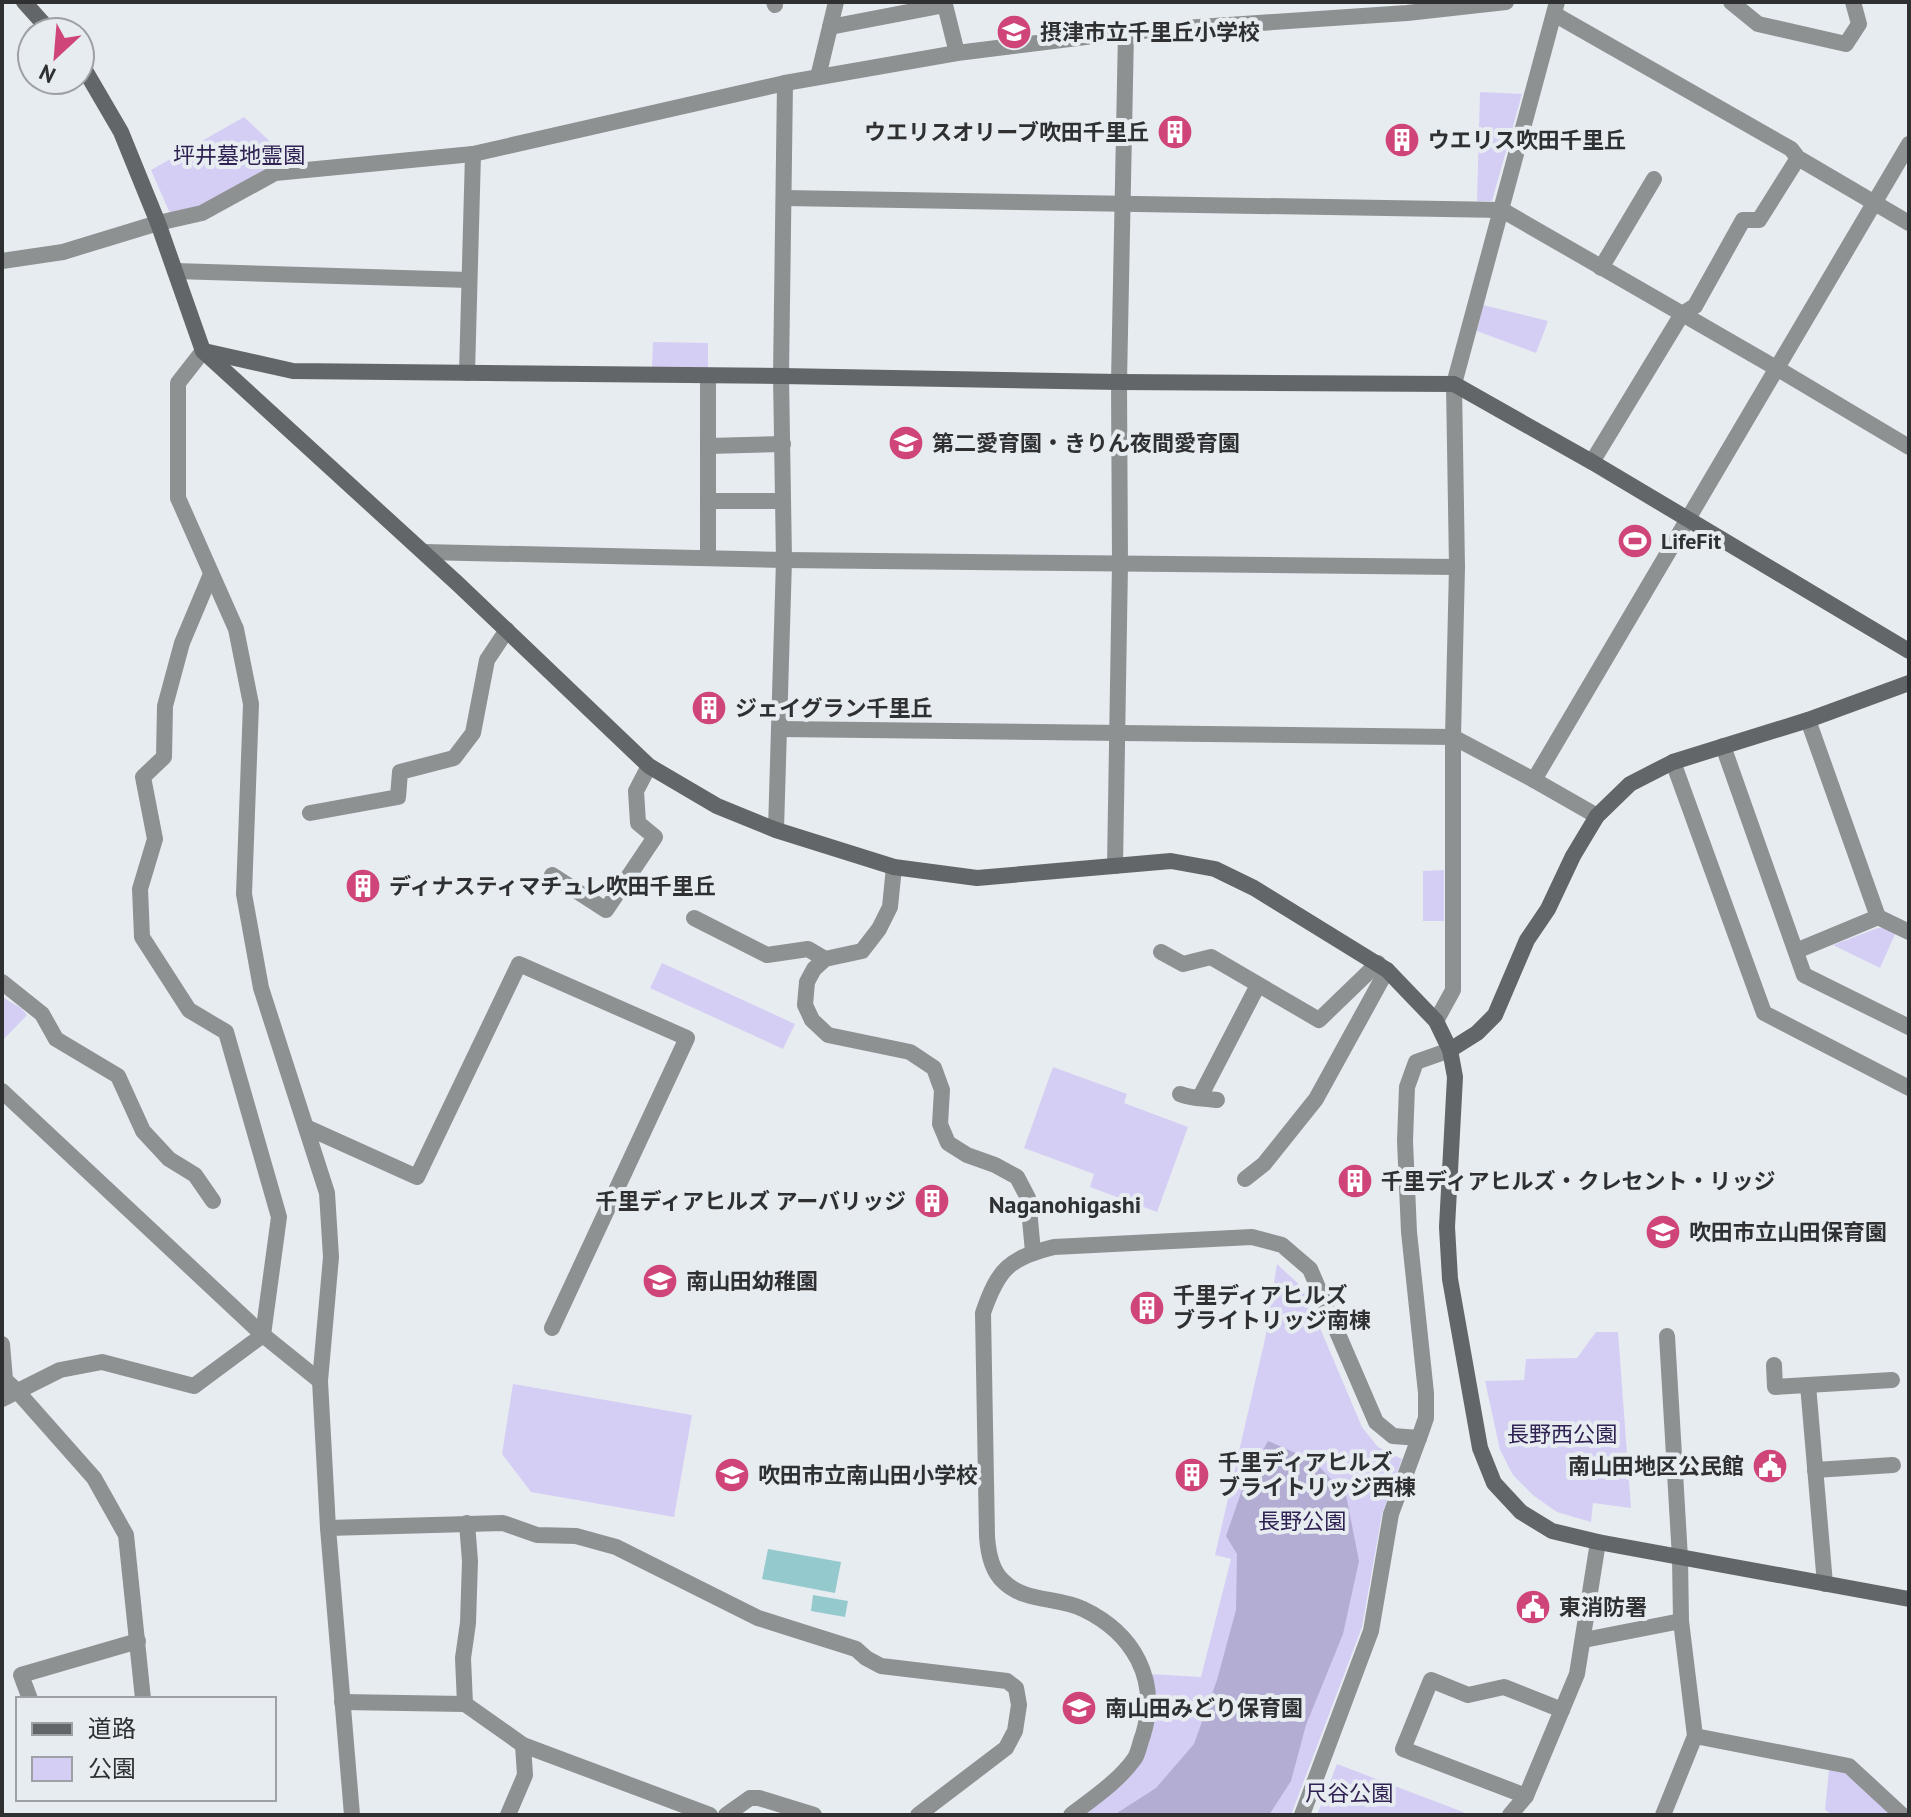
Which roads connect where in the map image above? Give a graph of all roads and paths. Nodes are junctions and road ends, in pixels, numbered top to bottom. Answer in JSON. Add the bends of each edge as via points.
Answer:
{"nodes":[{"id":1,"x":836,"y":2,"type":"edge"},
{"id":2,"x":884,"y":2,"type":"edge"},
{"id":3,"x":1506,"y":2,"type":"edge"},
{"id":4,"x":1731,"y":2,"type":"edge"},
{"id":5,"x":1853,"y":2,"type":"edge"},
{"id":6,"x":945,"y":4,"type":"edge"},
{"id":7,"x":1407,"y":8,"type":"edge"},
{"id":8,"x":1555,"y":8,"type":"edge"},
{"id":9,"x":879,"y":19,"type":"junction"},
{"id":10,"x":830,"y":27,"type":"junction"},
{"id":11,"x":1126,"y":32,"type":"junction"},
{"id":12,"x":957,"y":53,"type":"junction"},
{"id":13,"x":818,"y":77,"type":"junction"},
{"id":14,"x":785,"y":83,"type":"junction"},
{"id":15,"x":96,"y":89,"type":"edge"},
{"id":16,"x":1909,"y":144,"type":"edge"},
{"id":17,"x":473,"y":154,"type":"junction"},
{"id":18,"x":1798,"y":158,"type":"junction"},
{"id":19,"x":1654,"y":179,"type":"dead end"},
{"id":20,"x":784,"y":198,"type":"junction"},
{"id":21,"x":1123,"y":204,"type":"junction"},
{"id":22,"x":1874,"y":204,"type":"junction"},
{"id":23,"x":1502,"y":210,"type":"junction"},
{"id":24,"x":158,"y":223,"type":"junction"},
{"id":25,"x":1909,"y":223,"type":"edge"},
{"id":26,"x":2,"y":261,"type":"edge"},
{"id":27,"x":1601,"y":268,"type":"junction"},
{"id":28,"x":175,"y":271,"type":"junction"},
{"id":29,"x":469,"y":280,"type":"junction"},
{"id":30,"x":1682,"y":314,"type":"junction"},
{"id":31,"x":203,"y":351,"type":"junction"},
{"id":32,"x":1778,"y":369,"type":"junction"},
{"id":33,"x":467,"y":373,"type":"junction"},
{"id":34,"x":708,"y":376,"type":"junction"},
{"id":35,"x":781,"y":376,"type":"junction"},
{"id":36,"x":1119,"y":382,"type":"junction"},
{"id":37,"x":1454,"y":384,"type":"junction"},
{"id":38,"x":783,"y":444,"type":"junction"},
{"id":39,"x":708,"y":446,"type":"junction"},
{"id":40,"x":1909,"y":447,"type":"edge"},
{"id":41,"x":1592,"y":462,"type":"junction"},
{"id":42,"x":708,"y":501,"type":"junction"},
{"id":43,"x":783,"y":501,"type":"junction"},
{"id":44,"x":1687,"y":518,"type":"junction"},
{"id":45,"x":424,"y":552,"type":"junction"},
{"id":46,"x":708,"y":558,"type":"junction"},
{"id":47,"x":784,"y":560,"type":"junction"},
{"id":48,"x":1120,"y":564,"type":"junction"},
{"id":49,"x":1457,"y":567,"type":"junction"},
{"id":50,"x":211,"y":574,"type":"junction"},
{"id":51,"x":507,"y":630,"type":"junction"},
{"id":52,"x":1909,"y":651,"type":"edge"},
{"id":53,"x":1909,"y":683,"type":"edge"},
{"id":54,"x":1808,"y":720,"type":"junction"},
{"id":55,"x":779,"y":729,"type":"junction"},
{"id":56,"x":1117,"y":732,"type":"junction"},
{"id":57,"x":1453,"y":737,"type":"junction"},
{"id":58,"x":1723,"y":746,"type":"junction"},
{"id":59,"x":1673,"y":762,"type":"junction"},
{"id":60,"x":649,"y":766,"type":"junction"},
{"id":61,"x":1534,"y":780,"type":"junction"},
{"id":62,"x":310,"y":813,"type":"dead end"},
{"id":63,"x":1597,"y":816,"type":"junction"},
{"id":64,"x":776,"y":830,"type":"junction"},
{"id":65,"x":1115,"y":866,"type":"junction"},
{"id":66,"x":894,"y":867,"type":"junction"},
{"id":67,"x":552,"y":875,"type":"dead end"},
{"id":68,"x":1878,"y":917,"type":"junction"},
{"id":69,"x":694,"y":918,"type":"dead end"},
{"id":70,"x":1909,"y":932,"type":"edge"},
{"id":71,"x":1796,"y":951,"type":"junction"},
{"id":72,"x":1161,"y":952,"type":"dead end"},
{"id":73,"x":825,"y":959,"type":"junction"},
{"id":74,"x":1383,"y":966,"type":"junction"},
{"id":75,"x":2,"y":982,"type":"edge"},
{"id":76,"x":1258,"y":985,"type":"junction"},
{"id":77,"x":1436,"y":1021,"type":"junction"},
{"id":78,"x":1909,"y":1027,"type":"edge"},
{"id":79,"x":1450,"y":1050,"type":"junction"},
{"id":80,"x":1909,"y":1088,"type":"edge"},
{"id":81,"x":2,"y":1091,"type":"edge"},
{"id":82,"x":1180,"y":1094,"type":"dead end"},
{"id":83,"x":1200,"y":1097,"type":"junction"},
{"id":84,"x":1217,"y":1100,"type":"dead end"},
{"id":85,"x":306,"y":1127,"type":"junction"},
{"id":86,"x":1245,"y":1179,"type":"dead end"},
{"id":87,"x":213,"y":1201,"type":"dead end"},
{"id":88,"x":1033,"y":1252,"type":"junction"},
{"id":89,"x":552,"y":1328,"type":"dead end"},
{"id":90,"x":263,"y":1335,"type":"junction"},
{"id":91,"x":1667,"y":1336,"type":"dead end"},
{"id":92,"x":2,"y":1344,"type":"edge"},
{"id":93,"x":1774,"y":1365,"type":"dead end"},
{"id":94,"x":1892,"y":1380,"type":"dead end"},
{"id":95,"x":320,"y":1381,"type":"junction"},
{"id":96,"x":1808,"y":1385,"type":"junction"},
{"id":97,"x":9,"y":1395,"type":"edge"},
{"id":98,"x":1419,"y":1438,"type":"junction"},
{"id":99,"x":1893,"y":1465,"type":"dead end"},
{"id":100,"x":1815,"y":1470,"type":"junction"},
{"id":101,"x":467,"y":1523,"type":"junction"},
{"id":102,"x":328,"y":1528,"type":"junction"},
{"id":103,"x":1598,"y":1542,"type":"junction"},
{"id":104,"x":1680,"y":1558,"type":"junction"},
{"id":105,"x":1825,"y":1584,"type":"junction"},
{"id":106,"x":1909,"y":1599,"type":"edge"},
{"id":107,"x":1681,"y":1621,"type":"junction"},
{"id":108,"x":1584,"y":1640,"type":"junction"},
{"id":109,"x":138,"y":1641,"type":"junction"},
{"id":110,"x":29,"y":1697,"type":"edge"},
{"id":111,"x":143,"y":1697,"type":"edge"},
{"id":112,"x":342,"y":1702,"type":"junction"},
{"id":113,"x":465,"y":1704,"type":"junction"},
{"id":114,"x":1562,"y":1710,"type":"junction"},
{"id":115,"x":1695,"y":1736,"type":"junction"},
{"id":116,"x":523,"y":1745,"type":"junction"},
{"id":117,"x":1526,"y":1796,"type":"junction"},
{"id":118,"x":352,"y":1815,"type":"edge"},
{"id":119,"x":508,"y":1815,"type":"edge"},
{"id":120,"x":710,"y":1815,"type":"edge"},
{"id":121,"x":726,"y":1815,"type":"edge"},
{"id":122,"x":814,"y":1815,"type":"edge"},
{"id":123,"x":918,"y":1815,"type":"edge"},
{"id":124,"x":1071,"y":1815,"type":"edge"},
{"id":125,"x":1302,"y":1815,"type":"edge"},
{"id":126,"x":1510,"y":1815,"type":"edge"},
{"id":127,"x":1663,"y":1815,"type":"edge"},
{"id":128,"x":1902,"y":1815,"type":"edge"}],
"edges":[{"from":1,"to":10,"type":"street"},
{"from":2,"to":9,"type":"street"},
{"from":3,"to":7,"type":"street"},
{"from":4,"to":5,"type":"street","via":[[1758,24],[1846,44],[1859,24]]},
{"from":6,"to":9,"type":"street"},
{"from":6,"to":12,"type":"street"},
{"from":7,"to":11,"type":"street"},
{"from":8,"to":18,"type":"street"},
{"from":8,"to":23,"type":"street"},
{"from":9,"to":10,"type":"street"},
{"from":10,"to":13,"type":"street"},
{"from":11,"to":12,"type":"street"},
{"from":11,"to":21,"type":"street"},
{"from":12,"to":13,"type":"street"},
{"from":13,"to":14,"type":"street"},
{"from":14,"to":17,"type":"street"},
{"from":14,"to":20,"type":"street"},
{"from":15,"to":24,"type":"street","via":[[121,132]]},
{"from":16,"to":22,"type":"street"},
{"from":17,"to":24,"type":"street","via":[[275,173],[202,213]]},
{"from":17,"to":29,"type":"street"},
{"from":18,"to":22,"type":"street"},
{"from":18,"to":30,"type":"street","via":[[1759,220],[1743,220],[1695,306]]},
{"from":19,"to":27,"type":"street"},
{"from":20,"to":21,"type":"street"},
{"from":20,"to":35,"type":"street"},
{"from":21,"to":23,"type":"street"},
{"from":21,"to":36,"type":"street"},
{"from":22,"to":25,"type":"street"},
{"from":22,"to":32,"type":"street"},
{"from":23,"to":27,"type":"street"},
{"from":23,"to":37,"type":"street"},
{"from":24,"to":26,"type":"street","via":[[63,252]]},
{"from":24,"to":28,"type":"street"},
{"from":27,"to":30,"type":"street"},
{"from":28,"to":29,"type":"street"},
{"from":28,"to":31,"type":"street"},
{"from":29,"to":33,"type":"street"},
{"from":30,"to":32,"type":"street"},
{"from":30,"to":41,"type":"street"},
{"from":31,"to":33,"type":"street","via":[[293,371]]},
{"from":31,"to":45,"type":"street"},
{"from":31,"to":50,"type":"street","via":[[178,383],[178,498]]},
{"from":32,"to":40,"type":"street"},
{"from":32,"to":44,"type":"street"},
{"from":33,"to":34,"type":"street"},
{"from":34,"to":35,"type":"street"},
{"from":34,"to":39,"type":"street"},
{"from":35,"to":36,"type":"street"},
{"from":35,"to":38,"type":"street"},
{"from":36,"to":37,"type":"street"},
{"from":36,"to":48,"type":"street"},
{"from":37,"to":41,"type":"street"},
{"from":37,"to":49,"type":"street"},
{"from":38,"to":39,"type":"street"},
{"from":38,"to":43,"type":"street"},
{"from":39,"to":42,"type":"street"},
{"from":41,"to":44,"type":"street"},
{"from":42,"to":43,"type":"street"},
{"from":42,"to":46,"type":"street"},
{"from":43,"to":47,"type":"street"},
{"from":44,"to":52,"type":"street"},
{"from":44,"to":61,"type":"street"},
{"from":45,"to":46,"type":"street"},
{"from":45,"to":51,"type":"street"},
{"from":46,"to":47,"type":"street"},
{"from":47,"to":48,"type":"street"},
{"from":47,"to":55,"type":"street"},
{"from":48,"to":49,"type":"street"},
{"from":48,"to":56,"type":"street"},
{"from":49,"to":57,"type":"street"},
{"from":50,"to":85,"type":"street","via":[[236,629],[251,704],[244,894],[261,988]]},
{"from":50,"to":90,"type":"street","via":[[182,643],[165,706],[164,757],[143,777],[155,839],[140,889],[142,937],[189,1010],[226,1032],[279,1217]]},
{"from":51,"to":60,"type":"street"},
{"from":51,"to":62,"type":"street","via":[[487,660],[473,733],[454,758],[400,772],[398,797]]},
{"from":53,"to":54,"type":"street"},
{"from":54,"to":58,"type":"street"},
{"from":54,"to":68,"type":"street"},
{"from":55,"to":56,"type":"street"},
{"from":55,"to":64,"type":"street"},
{"from":56,"to":57,"type":"street"},
{"from":56,"to":65,"type":"street"},
{"from":57,"to":61,"type":"street"},
{"from":57,"to":77,"type":"street","via":[[1453,990]]},
{"from":58,"to":59,"type":"street"},
{"from":58,"to":71,"type":"street"},
{"from":59,"to":63,"type":"street","via":[[1630,784]]},
{"from":59,"to":80,"type":"street","via":[[1764,1013]]},
{"from":60,"to":64,"type":"street","via":[[717,806]]},
{"from":60,"to":67,"type":"street","via":[[636,791],[638,823],[655,837],[606,910]]},
{"from":61,"to":63,"type":"street"},
{"from":63,"to":79,"type":"street","via":[[1527,940],[1495,1015]]},
{"from":64,"to":66,"type":"street"},
{"from":65,"to":66,"type":"street","via":[[977,878]]},
{"from":65,"to":74,"type":"street","via":[[1171,861],[1215,869]]},
{"from":66,"to":73,"type":"street","via":[[890,907],[879,929],[862,951]]},
{"from":68,"to":70,"type":"street"},
{"from":68,"to":71,"type":"street"},
{"from":69,"to":73,"type":"street","via":[[767,955],[808,949]]},
{"from":71,"to":78,"type":"street","via":[[1804,975]]},
{"from":72,"to":76,"type":"street","via":[[1183,964],[1211,957]]},
{"from":73,"to":88,"type":"street","via":[[807,982],[805,1005],[812,1020],[828,1035],[910,1052],[934,1068],[942,1090],[940,1124],[948,1143],[1017,1177],[1028,1198]]},
{"from":74,"to":76,"type":"street","via":[[1319,1020]]},
{"from":74,"to":77,"type":"street"},
{"from":74,"to":86,"type":"street","via":[[1316,1099],[1264,1164]]},
{"from":75,"to":87,"type":"street","via":[[42,1014],[56,1039],[118,1076],[143,1131],[169,1159],[195,1175]]},
{"from":76,"to":83,"type":"street"},
{"from":77,"to":79,"type":"street"},
{"from":79,"to":98,"type":"street","via":[[1416,1062],[1407,1087],[1409,1232],[1426,1393]]},
{"from":79,"to":103,"type":"street","via":[[1455,1077],[1447,1227],[1450,1279],[1480,1448],[1494,1483],[1521,1512],[1552,1531]]},
{"from":81,"to":90,"type":"street"},
{"from":82,"to":83,"type":"street"},
{"from":83,"to":84,"type":"street"},
{"from":85,"to":89,"type":"street","via":[[417,1177],[519,964],[687,1038]]},
{"from":85,"to":95,"type":"street","via":[[327,1193],[331,1257]]},
{"from":88,"to":98,"type":"street","via":[[1252,1237],[1282,1245],[1310,1269],[1376,1422],[1393,1436]]},
{"from":88,"to":124,"type":"street","via":[[1009,1264],[992,1286],[983,1313],[989,1557],[1001,1580],[1021,1595],[1079,1607],[1106,1621],[1127,1641],[1146,1685],[1148,1717],[1136,1756],[1106,1789]]},
{"from":90,"to":95,"type":"street"},
{"from":90,"to":97,"type":"street","via":[[194,1386],[102,1362],[60,1370]]},
{"from":91,"to":104,"type":"street"},
{"from":92,"to":97,"type":"street"},
{"from":93,"to":96,"type":"street","via":[[1775,1387]]},
{"from":94,"to":96,"type":"street"},
{"from":95,"to":102,"type":"street"},
{"from":96,"to":100,"type":"street"},
{"from":97,"to":109,"type":"street","via":[[94,1478],[126,1535]]},
{"from":98,"to":125,"type":"street","via":[[1391,1514],[1371,1631]]},
{"from":99,"to":100,"type":"street"},
{"from":100,"to":105,"type":"street"},
{"from":101,"to":102,"type":"street"},
{"from":101,"to":113,"type":"street"},
{"from":101,"to":123,"type":"street","via":[[503,1523],[537,1535],[576,1536],[616,1547],[758,1618],[856,1649],[881,1666],[1007,1681],[1016,1688],[1019,1705],[1006,1748]]},
{"from":102,"to":112,"type":"street"},
{"from":103,"to":104,"type":"street"},
{"from":103,"to":108,"type":"street"},
{"from":104,"to":105,"type":"street"},
{"from":104,"to":107,"type":"street"},
{"from":105,"to":106,"type":"street"},
{"from":107,"to":108,"type":"street"},
{"from":107,"to":115,"type":"street"},
{"from":108,"to":114,"type":"street"},
{"from":109,"to":110,"type":"street","via":[[21,1675]]},
{"from":109,"to":111,"type":"street"},
{"from":112,"to":113,"type":"street"},
{"from":112,"to":118,"type":"street"},
{"from":113,"to":116,"type":"street"},
{"from":114,"to":117,"type":"street"},
{"from":114,"to":117,"type":"street","via":[[1504,1687],[1468,1695],[1431,1680],[1403,1749]]},
{"from":115,"to":127,"type":"street"},
{"from":115,"to":128,"type":"street","via":[[1849,1766]]},
{"from":116,"to":119,"type":"street","via":[[525,1775]]},
{"from":116,"to":120,"type":"street"},
{"from":117,"to":126,"type":"street"},
{"from":121,"to":122,"type":"street","via":[[750,1798],[759,1798]]}]}
